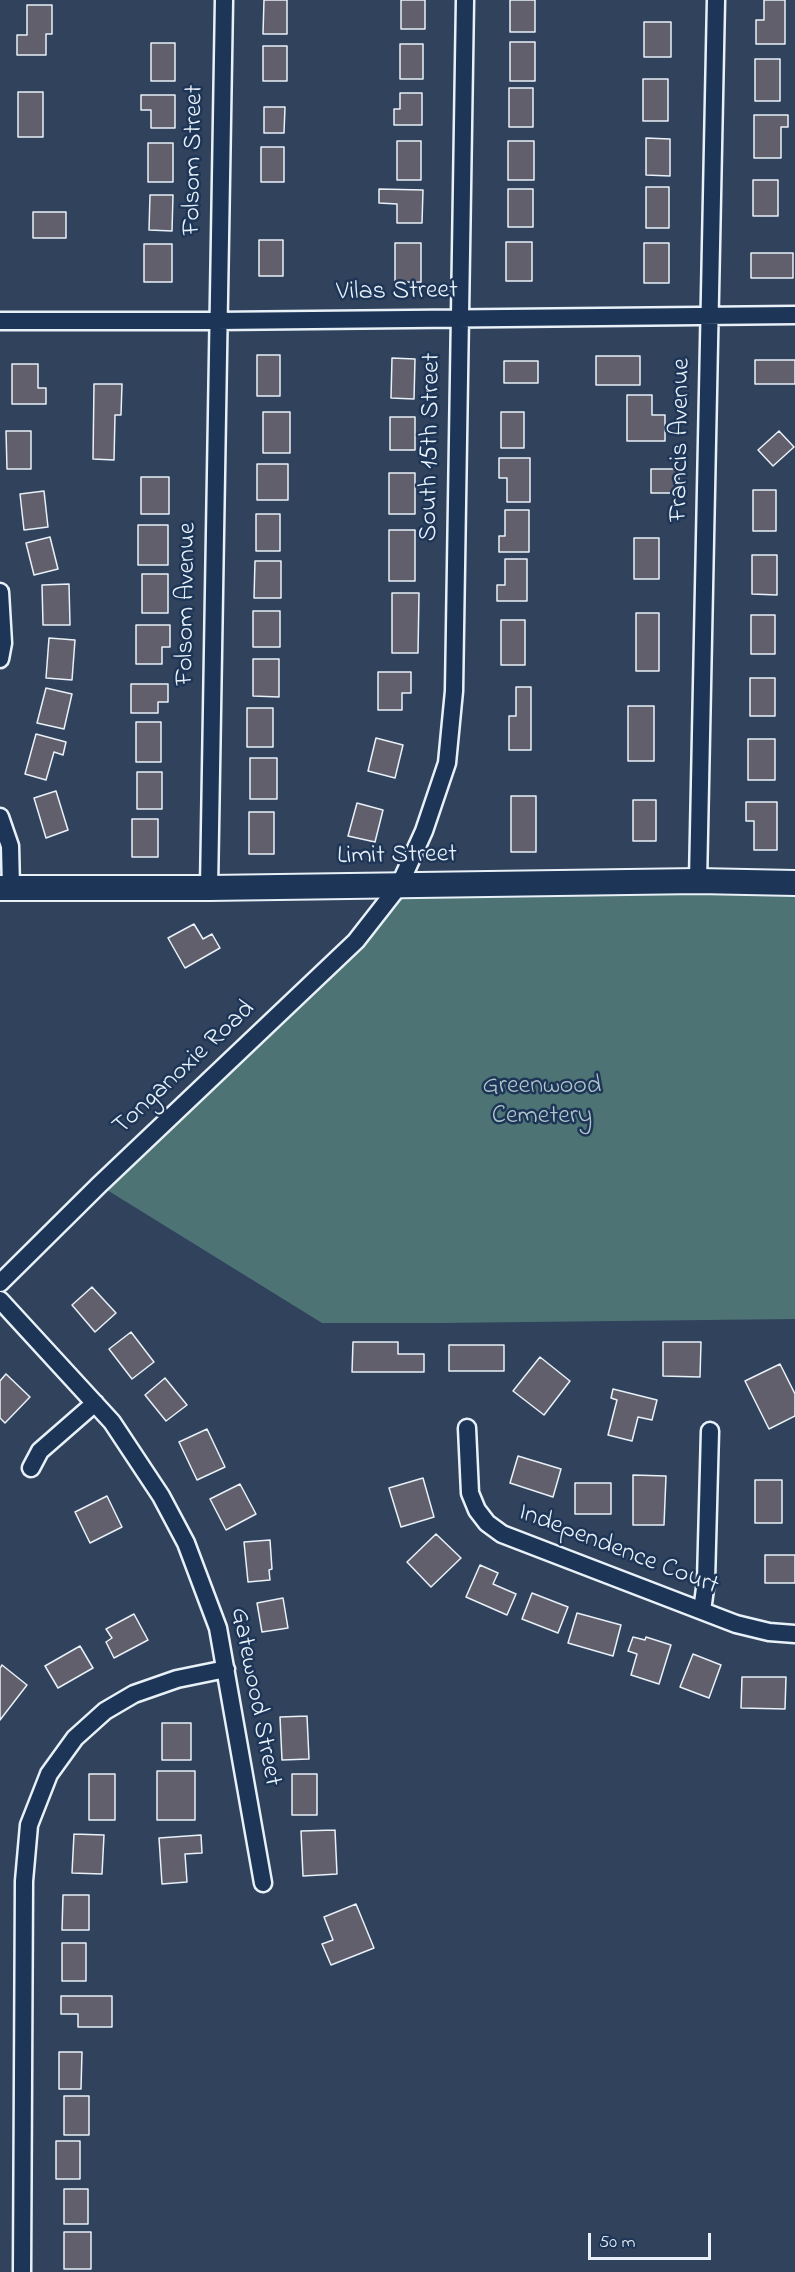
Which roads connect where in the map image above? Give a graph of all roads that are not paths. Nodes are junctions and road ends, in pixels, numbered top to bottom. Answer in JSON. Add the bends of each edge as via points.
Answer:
{"nodes":[{"id":1,"x":224,"y":0,"type":"edge"},
{"id":2,"x":465,"y":0,"type":"edge"},
{"id":3,"x":716,"y":0,"type":"edge"},
{"id":4,"x":795,"y":315,"type":"edge"},
{"id":5,"x":710,"y":316,"type":"junction"},
{"id":6,"x":460,"y":317,"type":"junction"},
{"id":7,"x":0,"y":321,"type":"edge"},
{"id":8,"x":217,"y":321,"type":"junction"},
{"id":9,"x":0,"y":592,"type":"edge"},
{"id":10,"x":0,"y":659,"type":"edge"},
{"id":11,"x":0,"y":817,"type":"edge"},
{"id":12,"x":698,"y":881,"type":"junction"},
{"id":13,"x":795,"y":883,"type":"edge"},
{"id":14,"x":399,"y":886,"type":"junction"},
{"id":15,"x":6,"y":888,"type":"edge"},
{"id":16,"x":209,"y":888,"type":"junction"},
{"id":17,"x":0,"y":1283,"type":"edge"},
{"id":18,"x":0,"y":1300,"type":"edge"},
{"id":19,"x":95,"y":1403,"type":"junction"},
{"id":20,"x":467,"y":1428,"type":"dead end"},
{"id":21,"x":710,"y":1431,"type":"dead end"},
{"id":22,"x":31,"y":1468,"type":"dead end"},
{"id":23,"x":702,"y":1611,"type":"junction"},
{"id":24,"x":795,"y":1635,"type":"edge"},
{"id":25,"x":225,"y":1669,"type":"junction"},
{"id":26,"x":263,"y":1883,"type":"dead end"},
{"id":27,"x":22,"y":2272,"type":"edge"}],
"edges":[{"from":1,"to":8,"type":"street","name":"Folsom Street"},
{"from":2,"to":6,"type":"street","name":"South 15th Street"},
{"from":3,"to":5,"type":"street","name":"Francis Avenue"},
{"from":4,"to":5,"type":"street","name":"Vilas Street"},
{"from":5,"to":6,"type":"street","name":"Vilas Street"},
{"from":5,"to":12,"type":"street","name":"Francis Avenue"},
{"from":6,"to":8,"type":"street","name":"Vilas Street"},
{"from":6,"to":14,"type":"street","name":"South 15th Street","via":[[453,691],[447,763],[424,831]]},
{"from":7,"to":8,"type":"street","name":"Vilas Street"},
{"from":8,"to":16,"type":"street","name":"Folsom Avenue"},
{"from":9,"to":10,"type":"street"},
{"from":11,"to":15,"type":"street","via":[[10,846]]},
{"from":12,"to":13,"type":"street","name":"Limit Street"},
{"from":12,"to":14,"type":"street","name":"Limit Street"},
{"from":14,"to":16,"type":"street","name":"Limit Street"},
{"from":14,"to":17,"type":"street","name":"Tonganoxie Road","via":[[356,941],[324,973]]},
{"from":15,"to":16,"type":"street","name":"Limit Street"},
{"from":18,"to":19,"type":"street","name":"Gatewood Street"},
{"from":19,"to":22,"type":"street","via":[[40,1451]]},
{"from":19,"to":25,"type":"street","name":"Gatewood Street","via":[[161,1496],[186,1543],[218,1628]]},
{"from":20,"to":23,"type":"street","name":"Independence Court","via":[[470,1493],[487,1523],[502,1534]]},
{"from":21,"to":23,"type":"street"},
{"from":23,"to":24,"type":"street","name":"Independence Court","via":[[758,1630]]},
{"from":25,"to":26,"type":"street","name":"Gatewood Street"},
{"from":25,"to":27,"type":"street","via":[[177,1679],[134,1694],[105,1711],[75,1738],[49,1774],[29,1824],[24,1881]]}]}
